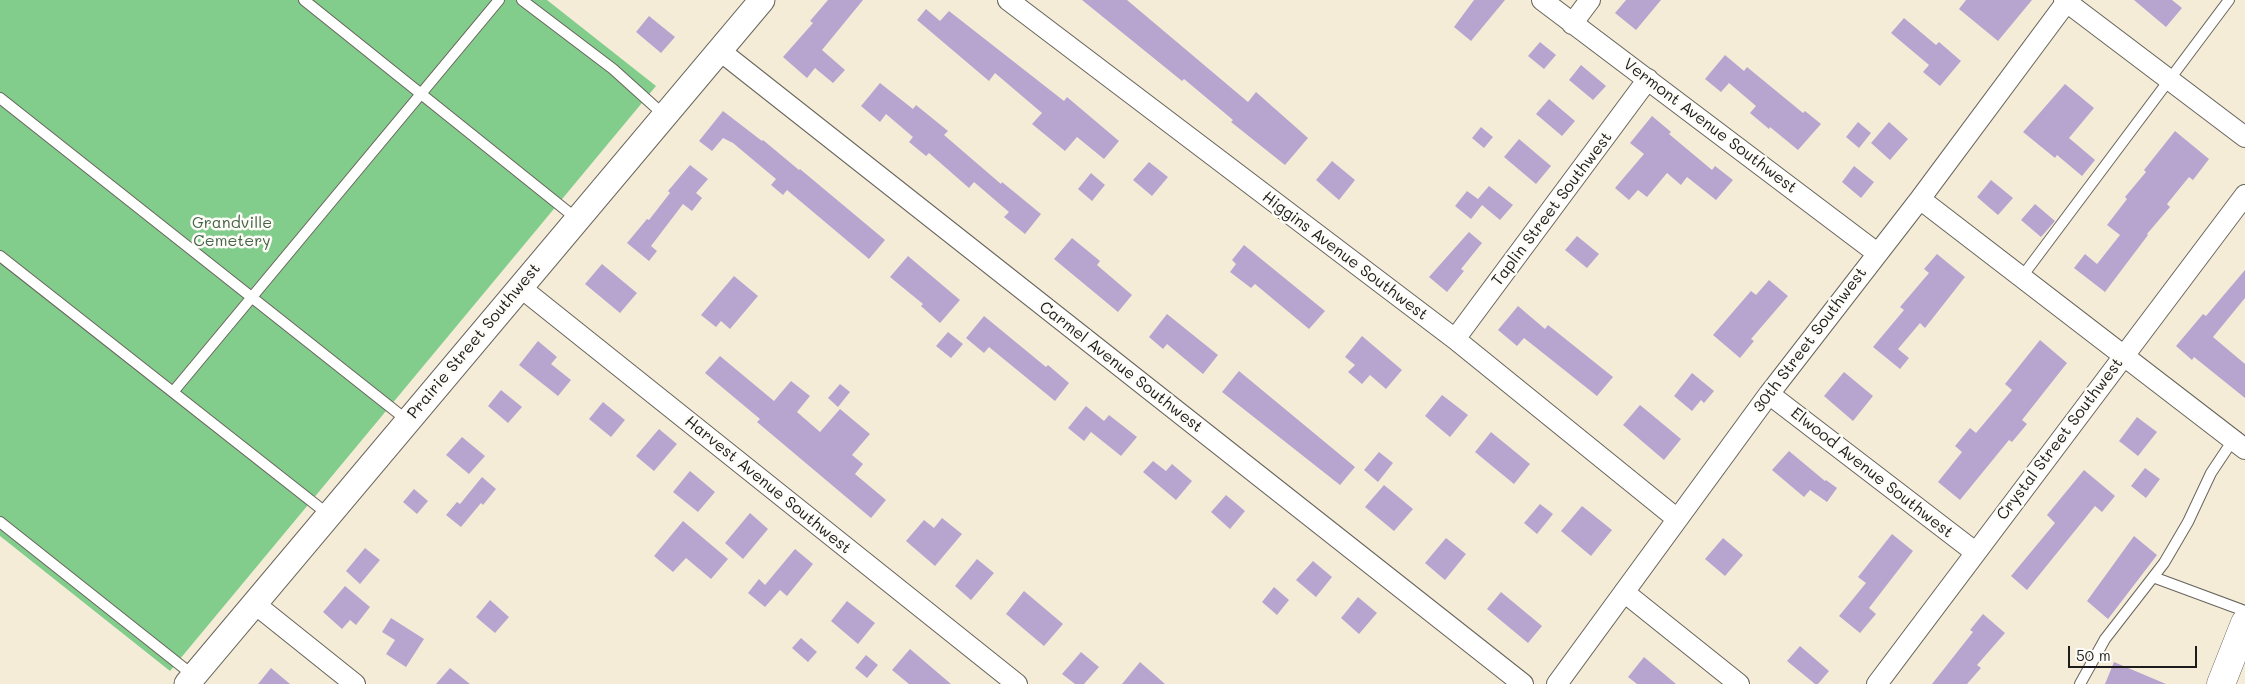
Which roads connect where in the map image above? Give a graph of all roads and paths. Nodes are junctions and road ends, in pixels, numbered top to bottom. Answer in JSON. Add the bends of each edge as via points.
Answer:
{"nodes":[{"id":1,"x":304,"y":0,"type":"edge"},
{"id":2,"x":499,"y":0,"type":"edge"},
{"id":3,"x":522,"y":0,"type":"edge"},
{"id":4,"x":762,"y":0,"type":"edge"},
{"id":5,"x":1008,"y":0,"type":"edge"},
{"id":6,"x":1542,"y":0,"type":"edge"},
{"id":7,"x":1590,"y":0,"type":"edge"},
{"id":8,"x":2229,"y":0,"type":"edge"},
{"id":9,"x":2066,"y":1,"type":"edge"},
{"id":10,"x":1572,"y":24,"type":"junction"},
{"id":11,"x":719,"y":50,"type":"junction"},
{"id":12,"x":1648,"y":80,"type":"junction"},
{"id":13,"x":2169,"y":80,"type":"junction"},
{"id":14,"x":421,"y":94,"type":"junction"},
{"id":15,"x":0,"y":98,"type":"edge"},
{"id":16,"x":664,"y":116,"type":"junction"},
{"id":17,"x":2245,"y":137,"type":"edge"},
{"id":18,"x":2245,"y":195,"type":"edge"},
{"id":19,"x":1920,"y":200,"type":"junction"},
{"id":20,"x":577,"y":219,"type":"junction"},
{"id":21,"x":1877,"y":252,"type":"junction"},
{"id":22,"x":0,"y":256,"type":"edge"},
{"id":23,"x":2021,"y":278,"type":"junction"},
{"id":24,"x":520,"y":287,"type":"junction"},
{"id":25,"x":252,"y":297,"type":"junction"},
{"id":26,"x":1455,"y":339,"type":"junction"},
{"id":27,"x":2122,"y":357,"type":"junction"},
{"id":28,"x":173,"y":392,"type":"junction"},
{"id":29,"x":1769,"y":394,"type":"junction"},
{"id":30,"x":408,"y":421,"type":"junction"},
{"id":31,"x":2239,"y":444,"type":"edge"},
{"id":32,"x":329,"y":515,"type":"junction"},
{"id":33,"x":1676,"y":518,"type":"junction"},
{"id":34,"x":0,"y":522,"type":"edge"},
{"id":35,"x":1975,"y":552,"type":"junction"},
{"id":36,"x":2153,"y":577,"type":"junction"},
{"id":37,"x":1624,"y":592,"type":"junction"},
{"id":38,"x":255,"y":604,"type":"junction"},
{"id":39,"x":2245,"y":611,"type":"edge"},
{"id":40,"x":2245,"y":623,"type":"edge"},
{"id":41,"x":191,"y":680,"type":"edge"},
{"id":42,"x":355,"y":684,"type":"edge"},
{"id":43,"x":1017,"y":684,"type":"edge"},
{"id":44,"x":1523,"y":684,"type":"edge"},
{"id":45,"x":1557,"y":684,"type":"edge"},
{"id":46,"x":1739,"y":684,"type":"edge"},
{"id":47,"x":1877,"y":684,"type":"edge"},
{"id":48,"x":2080,"y":684,"type":"edge"},
{"id":49,"x":2221,"y":684,"type":"edge"}],
"edges":[{"from":1,"to":14,"type":"lane"},
{"from":2,"to":14,"type":"lane"},
{"from":3,"to":16,"type":"lane","via":[[613,69]]},
{"from":4,"to":11,"type":"street","name":"Prairie Street Southwest"},
{"from":5,"to":26,"type":"street","name":"Higgins Avenue Southwest"},
{"from":6,"to":10,"type":"street","name":"Vermont Avenue Southwest"},
{"from":7,"to":10,"type":"street"},
{"from":8,"to":13,"type":"lane"},
{"from":9,"to":13,"type":"street"},
{"from":9,"to":19,"type":"street","name":"30th Street Southwest"},
{"from":10,"to":12,"type":"street","name":"Vermont Avenue Southwest"},
{"from":11,"to":16,"type":"street","name":"Prairie Street Southwest"},
{"from":11,"to":44,"type":"street","name":"Carmel Avenue Southwest"},
{"from":12,"to":21,"type":"street","name":"Vermont Avenue Southwest"},
{"from":12,"to":26,"type":"street","name":"Taplin Street Southwest"},
{"from":13,"to":17,"type":"street"},
{"from":13,"to":23,"type":"lane"},
{"from":14,"to":20,"type":"lane"},
{"from":14,"to":25,"type":"lane"},
{"from":15,"to":25,"type":"lane"},
{"from":16,"to":20,"type":"street","name":"Prairie Street Southwest"},
{"from":18,"to":27,"type":"street","name":"Crystal Street Southwest"},
{"from":19,"to":21,"type":"street","name":"30th Street Southwest"},
{"from":19,"to":23,"type":"street"},
{"from":20,"to":24,"type":"street","name":"Prairie Street Southwest"},
{"from":21,"to":29,"type":"street","name":"30th Street Southwest"},
{"from":22,"to":28,"type":"lane"},
{"from":23,"to":27,"type":"street"},
{"from":24,"to":30,"type":"street","name":"Prairie Street Southwest"},
{"from":24,"to":43,"type":"street","name":"Harvest Avenue Southwest"},
{"from":25,"to":28,"type":"lane"},
{"from":25,"to":30,"type":"lane"},
{"from":26,"to":33,"type":"street","name":"Higgins Avenue Southwest"},
{"from":27,"to":31,"type":"street"},
{"from":27,"to":35,"type":"street","name":"Crystal Street Southwest"},
{"from":28,"to":32,"type":"lane"},
{"from":29,"to":33,"type":"street","name":"30th Street Southwest"},
{"from":29,"to":35,"type":"street","name":"Elwood Avenue Southwest"},
{"from":30,"to":32,"type":"street","name":"Prairie Street Southwest"},
{"from":31,"to":36,"type":"lane","via":[[2211,473],[2188,522]]},
{"from":32,"to":38,"type":"street","name":"Prairie Street Southwest"},
{"from":33,"to":37,"type":"street","name":"30th Street Southwest"},
{"from":34,"to":41,"type":"lane"},
{"from":35,"to":47,"type":"street","name":"Crystal Street Southwest"},
{"from":36,"to":39,"type":"lane"},
{"from":36,"to":48,"type":"lane","via":[[2105,639]]},
{"from":37,"to":45,"type":"street","name":"30th Street Southwest"},
{"from":37,"to":46,"type":"street"},
{"from":38,"to":41,"type":"street","name":"Prairie Street Southwest"},
{"from":38,"to":42,"type":"street"},
{"from":40,"to":49,"type":"main road"}]}
